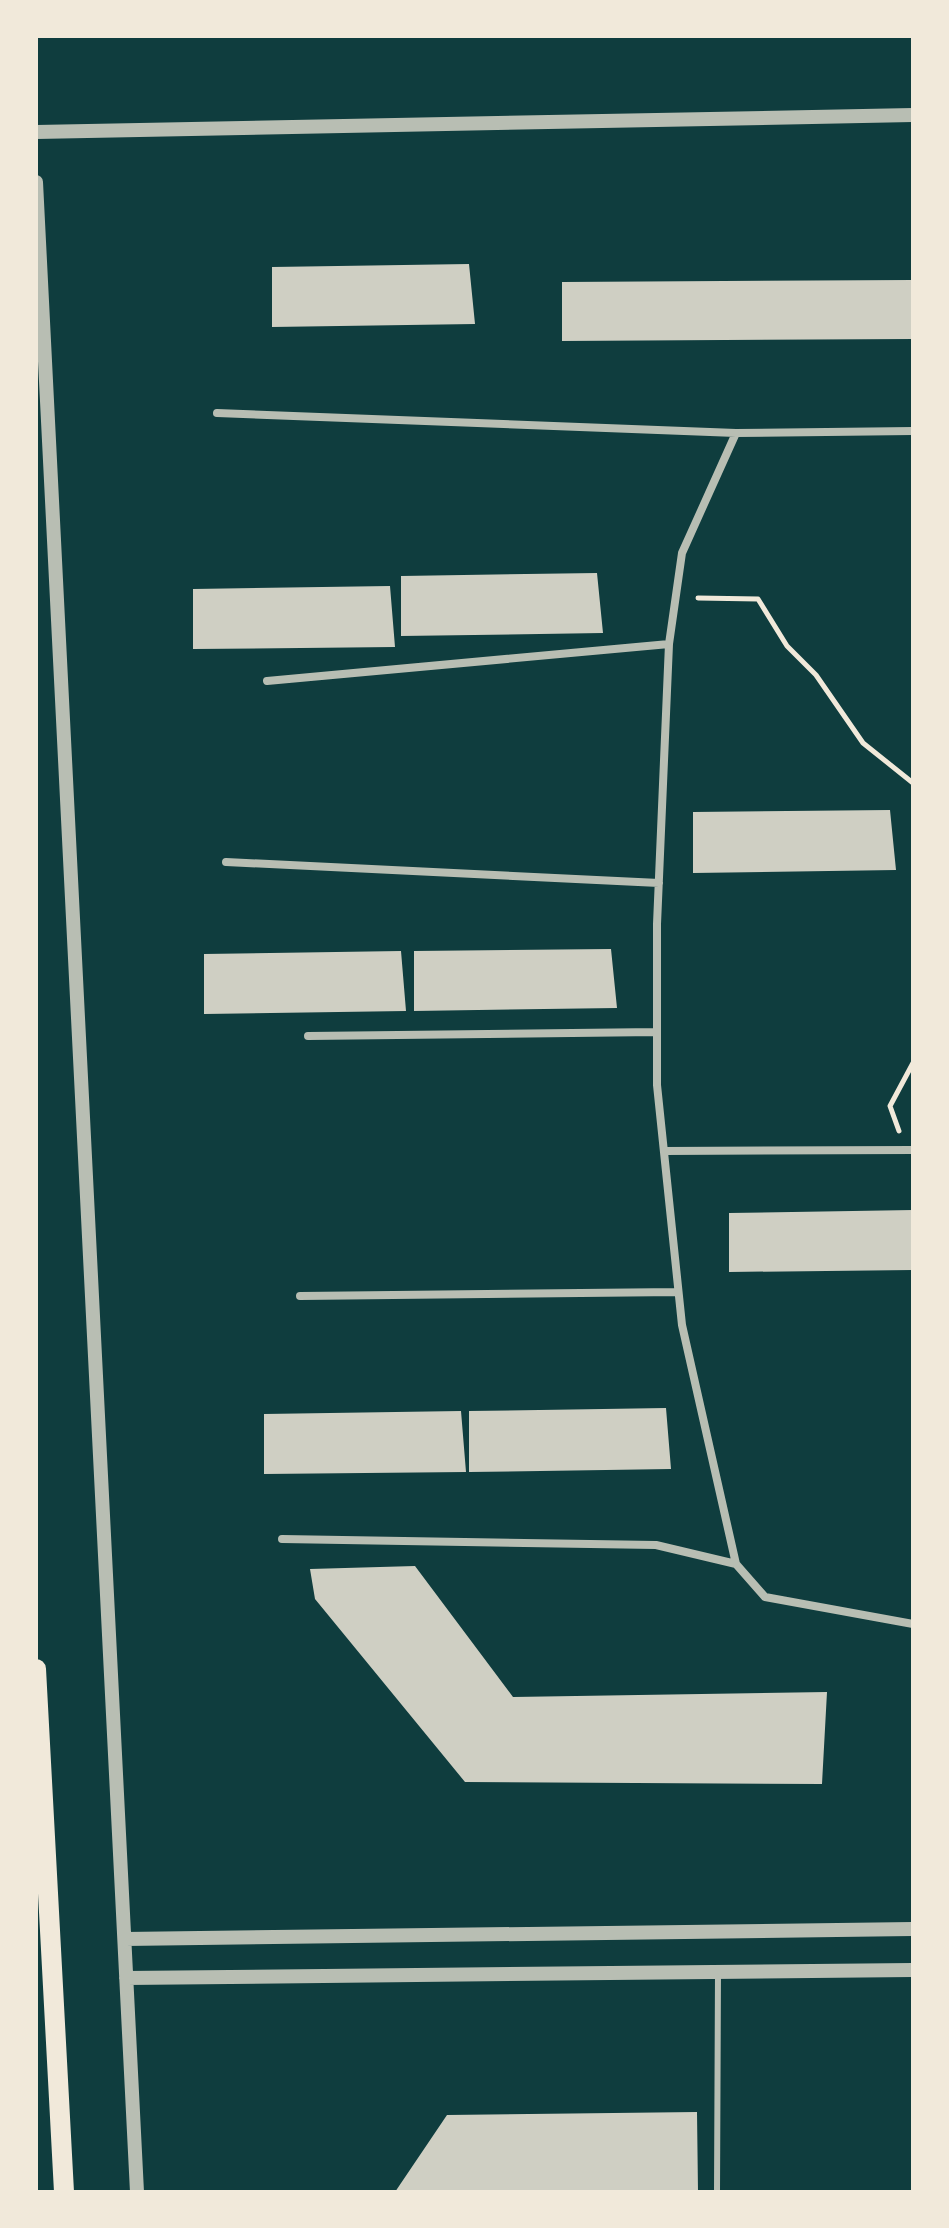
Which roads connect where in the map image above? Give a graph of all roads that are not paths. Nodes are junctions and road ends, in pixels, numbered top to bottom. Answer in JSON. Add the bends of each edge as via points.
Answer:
{"nodes":[{"id":1,"x":913,"y":115,"type":"edge"},
{"id":2,"x":36,"y":132,"type":"edge"},
{"id":3,"x":36,"y":182,"type":"edge"},
{"id":4,"x":217,"y":413,"type":"dead end"},
{"id":5,"x":913,"y":431,"type":"edge"},
{"id":6,"x":736,"y":433,"type":"junction"},
{"id":7,"x":669,"y":644,"type":"junction"},
{"id":8,"x":267,"y":681,"type":"dead end"},
{"id":9,"x":226,"y":862,"type":"dead end"},
{"id":10,"x":659,"y":883,"type":"junction"},
{"id":11,"x":657,"y":1032,"type":"junction"},
{"id":12,"x":308,"y":1036,"type":"dead end"},
{"id":13,"x":909,"y":1150,"type":"edge"},
{"id":14,"x":664,"y":1151,"type":"junction"},
{"id":15,"x":678,"y":1292,"type":"junction"},
{"id":16,"x":300,"y":1296,"type":"dead end"},
{"id":17,"x":282,"y":1539,"type":"dead end"},
{"id":18,"x":736,"y":1564,"type":"junction"},
{"id":19,"x":913,"y":1624,"type":"edge"},
{"id":20,"x":36,"y":1669,"type":"edge"},
{"id":21,"x":913,"y":1929,"type":"edge"},
{"id":22,"x":125,"y":1939,"type":"junction"},
{"id":23,"x":718,"y":1970,"type":"junction"},
{"id":24,"x":913,"y":1970,"type":"edge"},
{"id":25,"x":126,"y":1978,"type":"junction"},
{"id":26,"x":64,"y":2192,"type":"edge"},
{"id":27,"x":137,"y":2192,"type":"edge"},
{"id":28,"x":717,"y":2192,"type":"edge"}],
"edges":[{"from":1,"to":2,"type":"street"},
{"from":3,"to":22,"type":"street"},
{"from":4,"to":6,"type":"street"},
{"from":5,"to":6,"type":"street"},
{"from":6,"to":7,"type":"street","via":[[682,553]]},
{"from":7,"to":8,"type":"street"},
{"from":7,"to":10,"type":"street"},
{"from":9,"to":10,"type":"street"},
{"from":10,"to":11,"type":"street"},
{"from":11,"to":12,"type":"street"},
{"from":11,"to":14,"type":"street"},
{"from":13,"to":14,"type":"street"},
{"from":14,"to":15,"type":"street"},
{"from":15,"to":16,"type":"street"},
{"from":15,"to":18,"type":"street"},
{"from":17,"to":18,"type":"street","via":[[656,1545]]},
{"from":18,"to":19,"type":"street","via":[[765,1597]]},
{"from":20,"to":26,"type":"main road"},
{"from":21,"to":22,"type":"street"},
{"from":22,"to":25,"type":"street"},
{"from":23,"to":24,"type":"street"},
{"from":23,"to":25,"type":"street"},
{"from":23,"to":28,"type":"lane"},
{"from":25,"to":27,"type":"street"}]}
